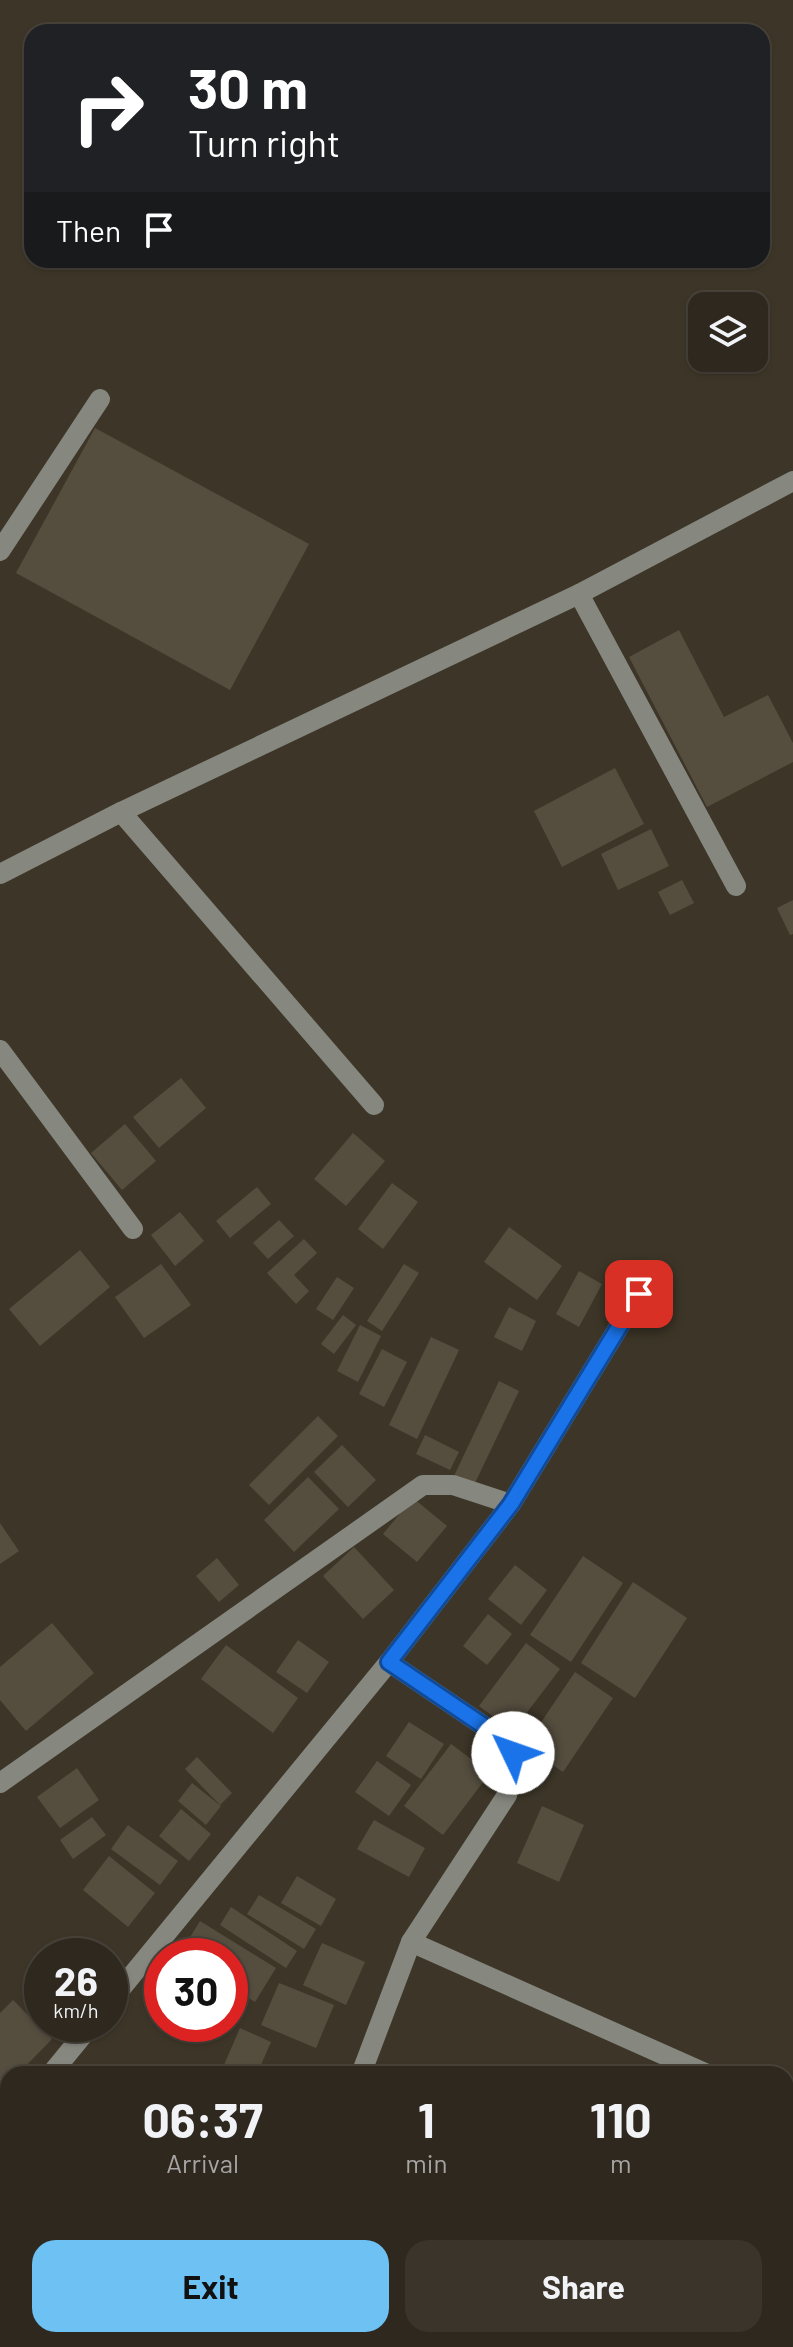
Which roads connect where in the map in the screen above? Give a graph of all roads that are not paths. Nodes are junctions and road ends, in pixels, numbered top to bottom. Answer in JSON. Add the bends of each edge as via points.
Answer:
{"nodes":[{"id":1,"x":100,"y":399,"type":"dead end"},
{"id":2,"x":793,"y":481,"type":"edge"},
{"id":3,"x":0,"y":551,"type":"edge"},
{"id":4,"x":579,"y":594,"type":"junction"},
{"id":5,"x":121,"y":812,"type":"junction"},
{"id":6,"x":0,"y":874,"type":"edge"},
{"id":7,"x":736,"y":886,"type":"dead end"},
{"id":8,"x":0,"y":1050,"type":"edge"},
{"id":9,"x":374,"y":1105,"type":"dead end"},
{"id":10,"x":133,"y":1229,"type":"dead end"},
{"id":11,"x":639,"y":1294,"type":"dead end"},
{"id":12,"x":511,"y":1504,"type":"junction"},
{"id":13,"x":389,"y":1662,"type":"junction"},
{"id":14,"x":0,"y":1783,"type":"edge"},
{"id":15,"x":411,"y":1942,"type":"junction"},
{"id":16,"x":128,"y":1980,"type":"edge"},
{"id":17,"x":77,"y":2042,"type":"edge"},
{"id":18,"x":58,"y":2066,"type":"edge"},
{"id":19,"x":364,"y":2066,"type":"edge"},
{"id":20,"x":689,"y":2066,"type":"edge"}],
"edges":[{"from":1,"to":3,"type":"street"},
{"from":2,"to":4,"type":"street"},
{"from":4,"to":5,"type":"street"},
{"from":4,"to":7,"type":"street"},
{"from":5,"to":6,"type":"street"},
{"from":5,"to":9,"type":"street"},
{"from":8,"to":10,"type":"street"},
{"from":11,"to":12,"type":"street"},
{"from":12,"to":13,"type":"street"},
{"from":12,"to":14,"type":"street","via":[[453,1485],[423,1485]]},
{"from":13,"to":15,"type":"street","via":[[512,1745],[513,1753],[507,1795]]},
{"from":13,"to":16,"type":"street"},
{"from":15,"to":19,"type":"street"},
{"from":15,"to":20,"type":"street"},
{"from":17,"to":18,"type":"street"}]}
